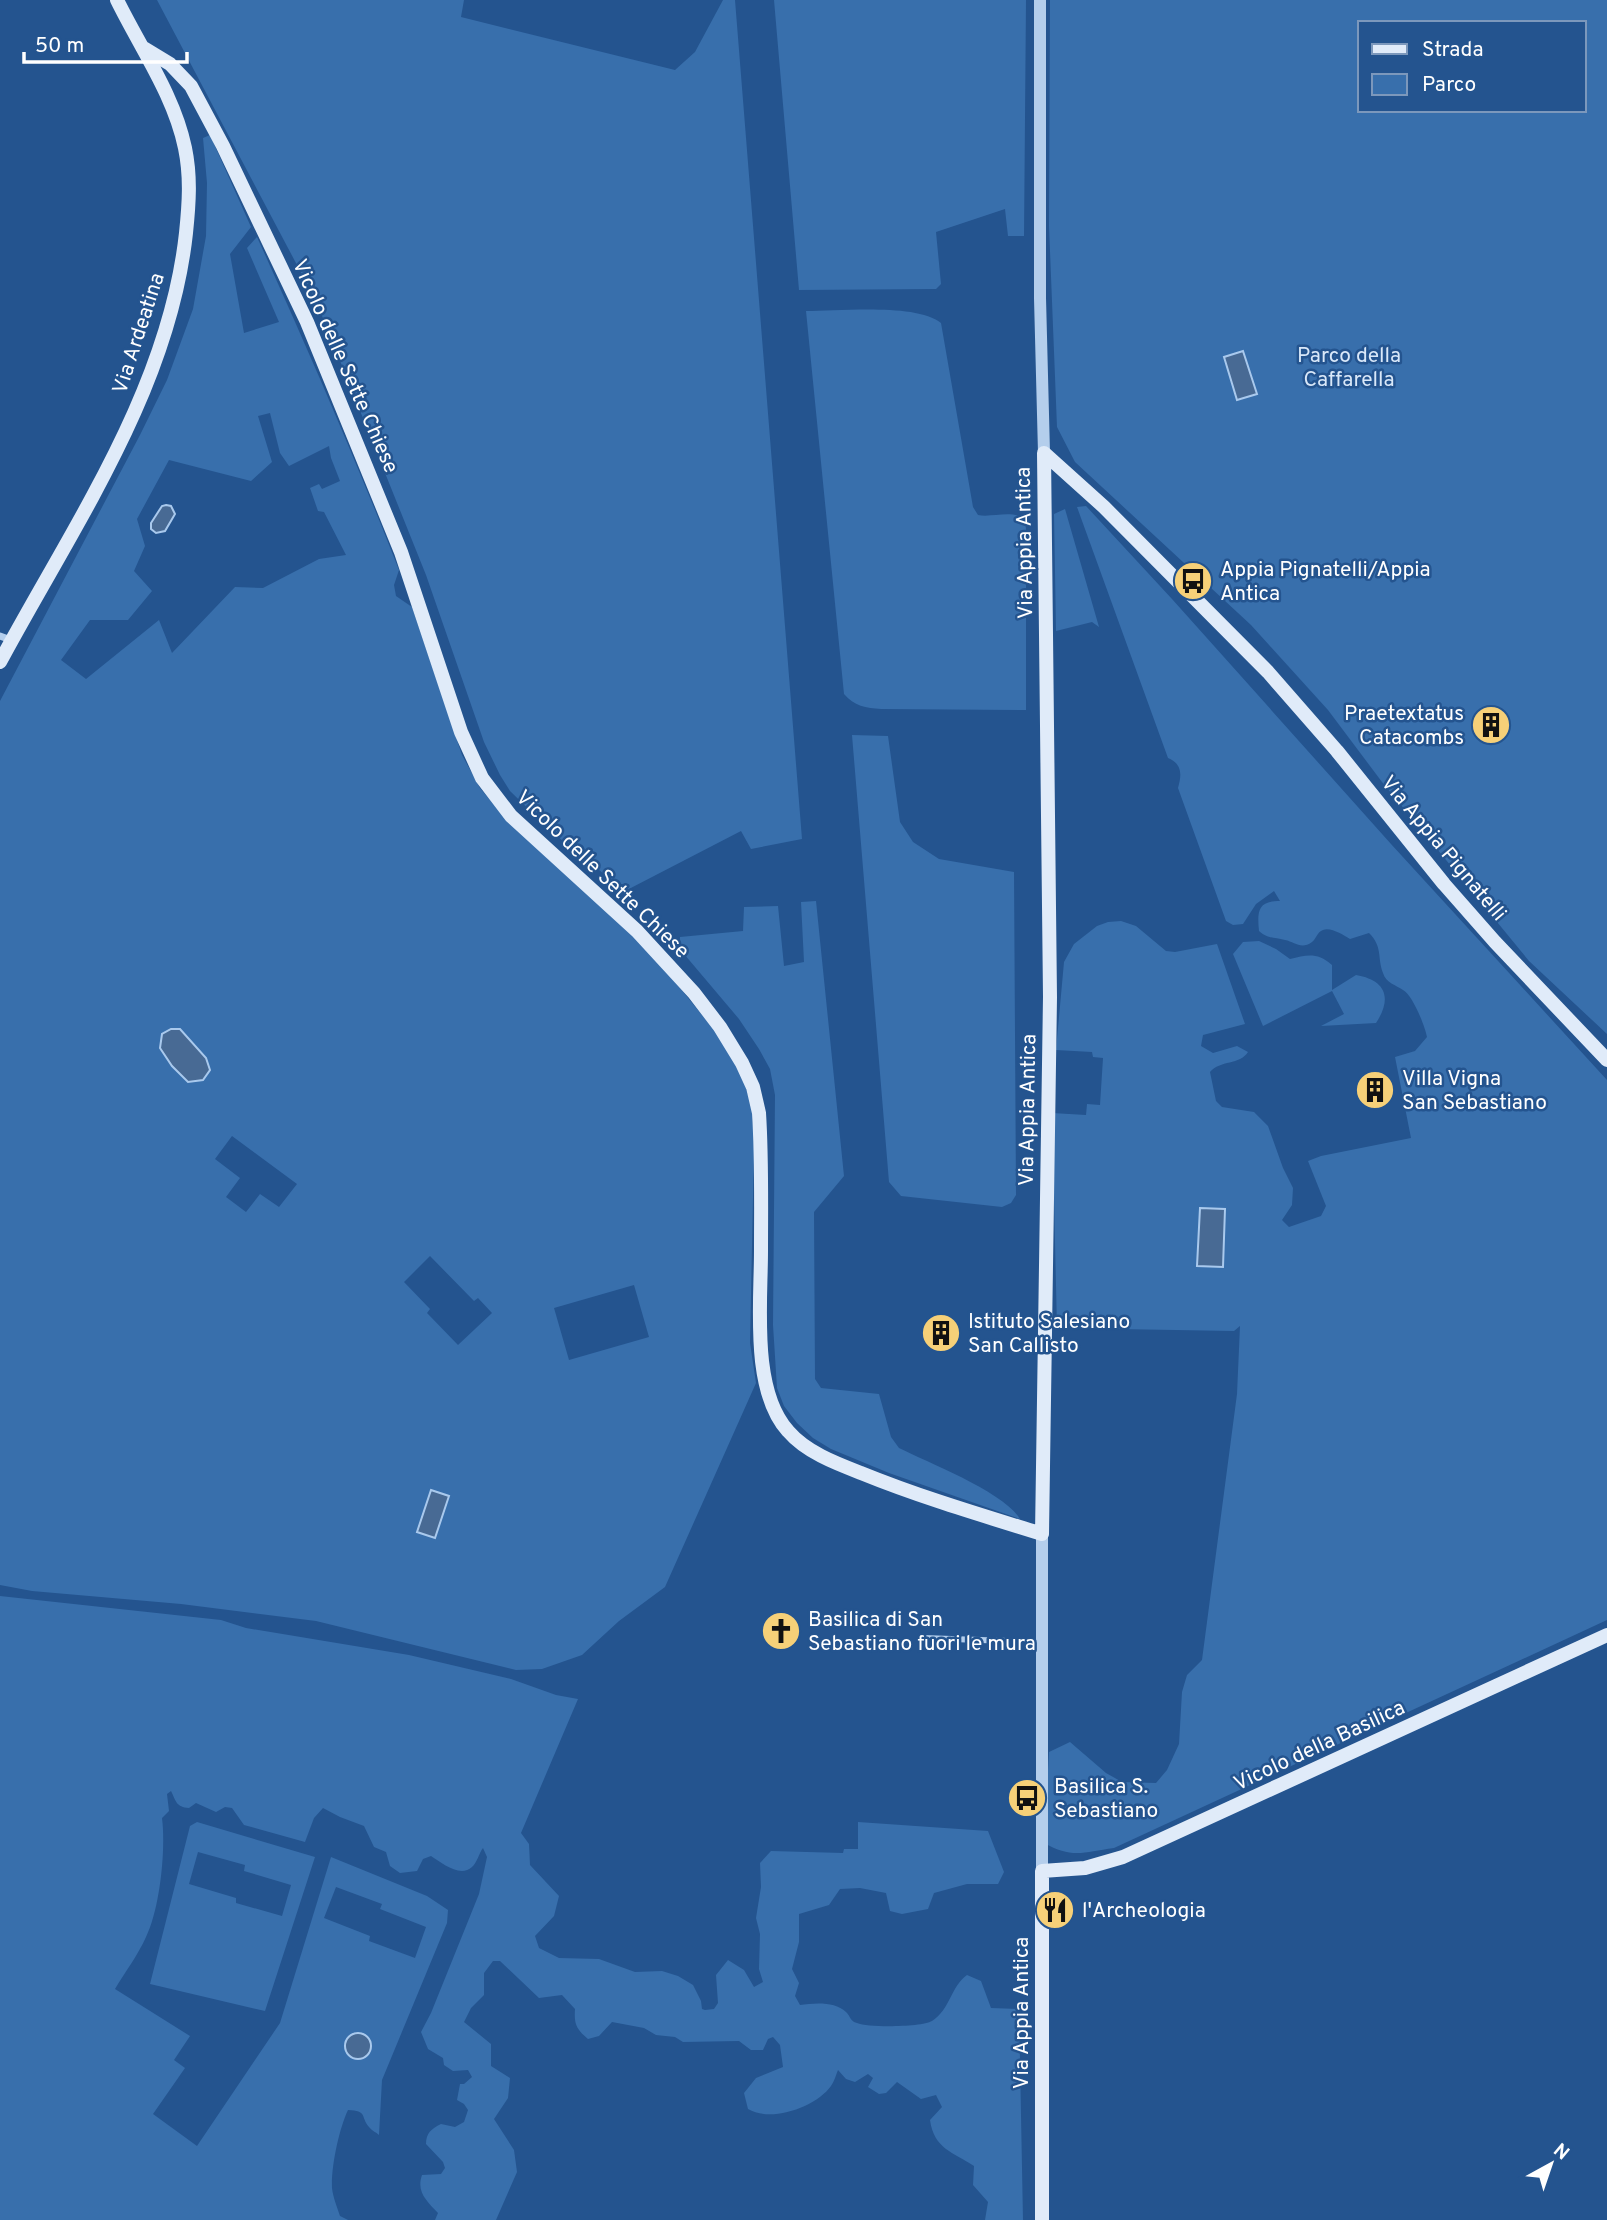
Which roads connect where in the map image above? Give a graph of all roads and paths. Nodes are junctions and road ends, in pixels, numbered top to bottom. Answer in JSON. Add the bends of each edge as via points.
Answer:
{"nodes":[{"id":1,"x":117,"y":0,"type":"edge"},
{"id":2,"x":1040,"y":0,"type":"edge"},
{"id":3,"x":142,"y":47,"type":"junction"},
{"id":4,"x":1044,"y":453,"type":"junction"},
{"id":5,"x":6,"y":638,"type":"edge"},
{"id":6,"x":0,"y":662,"type":"edge"},
{"id":7,"x":1607,"y":1060,"type":"edge"},
{"id":8,"x":1042,"y":1534,"type":"junction"},
{"id":9,"x":1607,"y":1635,"type":"edge"},
{"id":10,"x":923,"y":1637,"type":"dead end"},
{"id":11,"x":1009,"y":1641,"type":"dead end"},
{"id":12,"x":1042,"y":1871,"type":"junction"},
{"id":13,"x":1042,"y":2220,"type":"edge"}],
"edges":[{"from":1,"to":3,"type":"main road","name":"Via Ardeatina"},
{"from":2,"to":4,"type":"street","name":"Via Appia Antica"},
{"from":3,"to":5,"type":"main road","name":"Via Ardeatina","via":[[172,108],[185,149],[188,211],[179,279],[157,356],[132,417]]},
{"from":3,"to":8,"type":"main road","name":"Vicolo delle Sette Chiese","via":[[170,64],[191,86],[307,322],[401,552],[481,778],[511,816],[662,956],[720,1027],[747,1071],[759,1113],[762,1343],[776,1415],[800,1443],[836,1463]]},
{"from":4,"to":7,"type":"main road","name":"Via Appia Pignatelli","via":[[1121,523],[1268,672],[1452,893]]},
{"from":4,"to":8,"type":"main road","name":"Via Appia Antica","via":[[1050,997]]},
{"from":5,"to":6,"type":"main road","name":"Via Ardeatina"},
{"from":8,"to":12,"type":"street","name":"Via Appia Antica"},
{"from":9,"to":12,"type":"main road","name":"Vicolo della Basilica","via":[[1134,1853],[1084,1868]]},
{"from":10,"to":11,"type":"street"},
{"from":12,"to":13,"type":"main road","name":"Via Appia Antica"}]}
